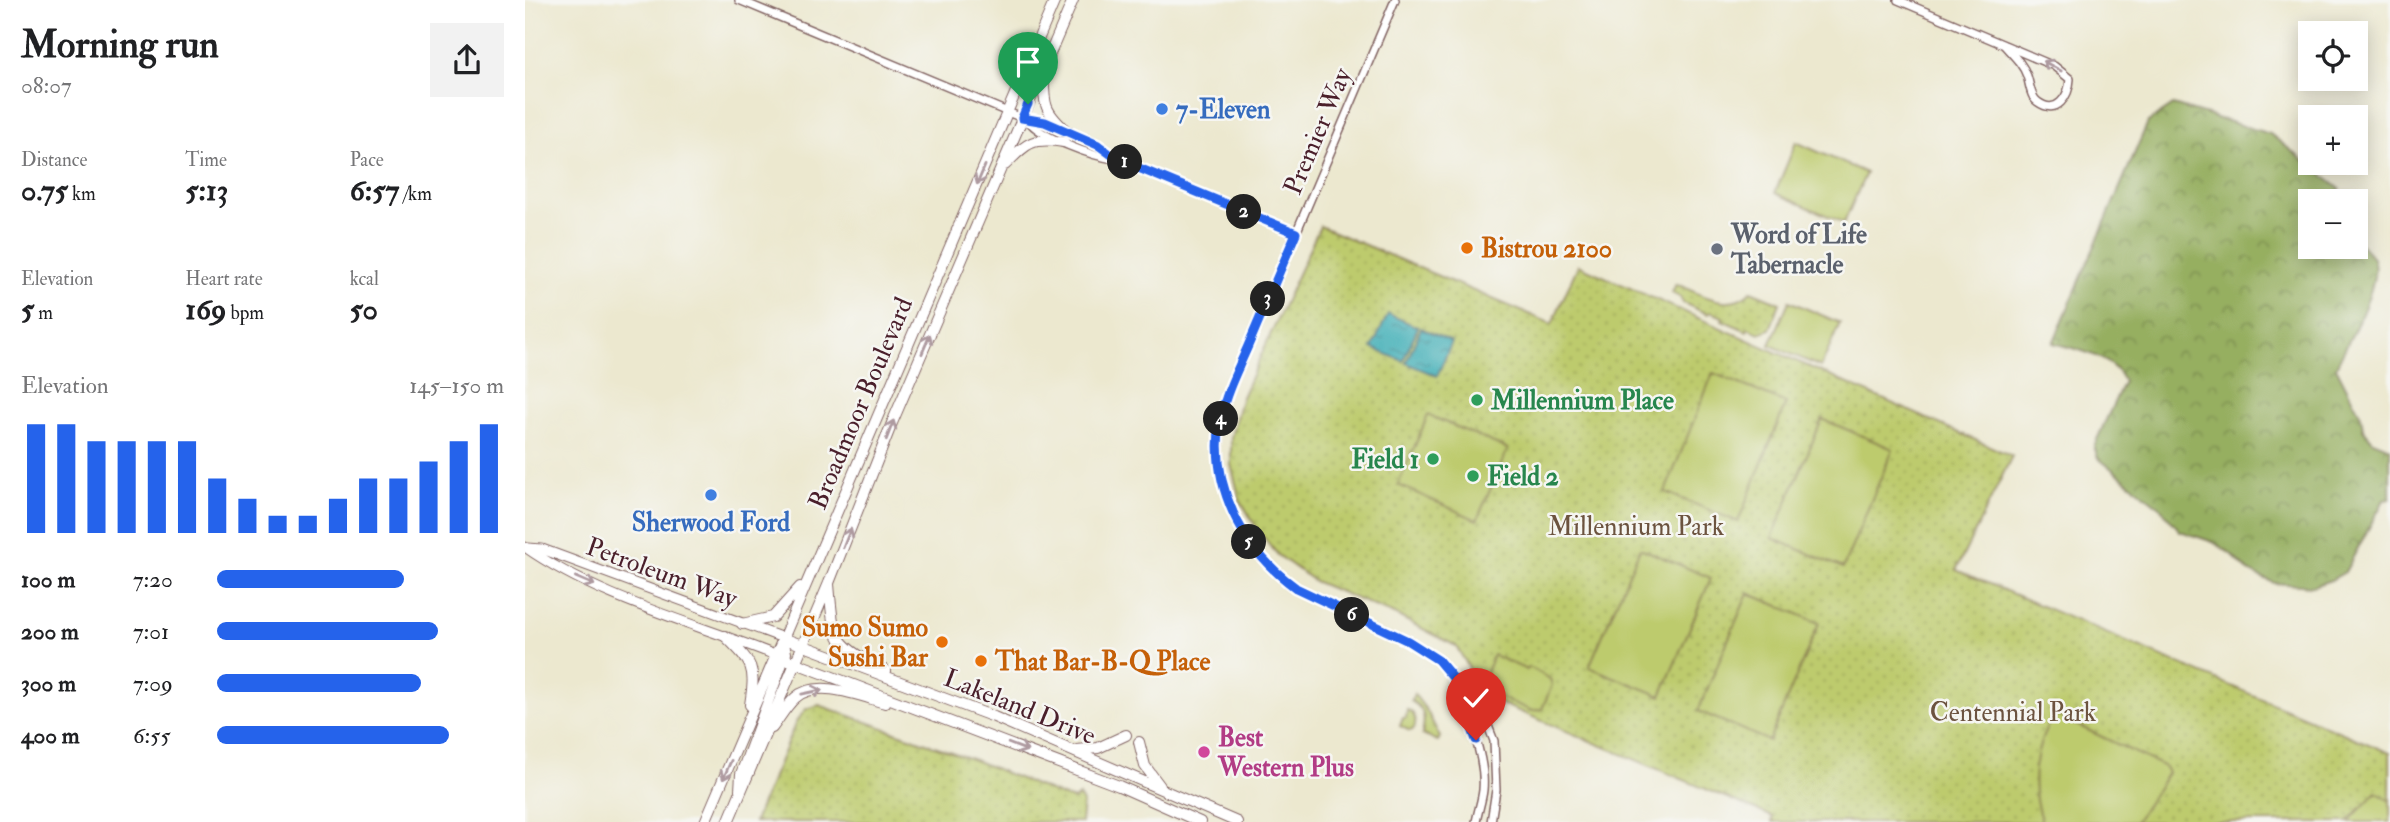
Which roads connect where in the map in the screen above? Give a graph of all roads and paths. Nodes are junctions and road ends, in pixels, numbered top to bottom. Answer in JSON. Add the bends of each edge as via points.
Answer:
{"nodes":[{"id":1,"x":739,"y":0,"type":"edge"},
{"id":2,"x":1055,"y":0,"type":"edge"},
{"id":3,"x":1073,"y":0,"type":"edge"},
{"id":4,"x":1395,"y":0,"type":"edge"},
{"id":5,"x":1898,"y":0,"type":"edge"},
{"id":6,"x":2004,"y":45,"type":"junction"},
{"id":7,"x":1045,"y":65,"type":"junction"},
{"id":8,"x":1007,"y":112,"type":"junction"},
{"id":9,"x":1025,"y":119,"type":"junction"},
{"id":10,"x":1067,"y":138,"type":"junction"},
{"id":11,"x":1002,"y":168,"type":"junction"},
{"id":12,"x":1296,"y":233,"type":"junction"},
{"id":13,"x":526,"y":547,"type":"edge"},
{"id":14,"x":811,"y":572,"type":"junction"},
{"id":15,"x":829,"y":583,"type":"junction"},
{"id":16,"x":742,"y":624,"type":"junction"},
{"id":17,"x":725,"y":636,"type":"junction"},
{"id":18,"x":783,"y":638,"type":"junction"},
{"id":19,"x":802,"y":645,"type":"junction"},
{"id":20,"x":780,"y":657,"type":"junction"},
{"id":21,"x":795,"y":663,"type":"junction"},
{"id":22,"x":924,"y":690,"type":"junction"},
{"id":23,"x":1464,"y":691,"type":"junction"},
{"id":24,"x":749,"y":717,"type":"junction"},
{"id":25,"x":955,"y":722,"type":"junction"},
{"id":26,"x":1126,"y":735,"type":"dead end"},
{"id":27,"x":765,"y":737,"type":"junction"},
{"id":28,"x":1139,"y":742,"type":"dead end"},
{"id":29,"x":1074,"y":750,"type":"junction"},
{"id":30,"x":1162,"y":789,"type":"junction"},
{"id":31,"x":740,"y":795,"type":"junction"},
{"id":32,"x":705,"y":822,"type":"edge"},
{"id":33,"x":728,"y":822,"type":"edge"},
{"id":34,"x":1200,"y":822,"type":"edge"},
{"id":35,"x":1237,"y":822,"type":"edge"},
{"id":36,"x":1476,"y":822,"type":"edge"},
{"id":37,"x":1491,"y":822,"type":"edge"}],
"edges":[{"from":1,"to":8,"type":"street"},
{"from":2,"to":8,"type":"main road","name":"Broadmoor Boulevard"},
{"from":3,"to":7,"type":"main road","name":"Broadmoor Boulevard"},
{"from":4,"to":12,"type":"street","name":"Premier Way"},
{"from":5,"to":6,"type":"street"},
{"from":6,"to":6,"type":"street","one_way":true,"via":[[2024,67],[2038,102],[2059,105],[2066,98],[2070,79],[2062,72]]},
{"from":7,"to":9,"type":"main road","name":"Broadmoor Boulevard"},
{"from":7,"to":10,"type":"main road","via":[[1046,109]]},
{"from":8,"to":9,"type":"street"},
{"from":8,"to":14,"type":"main road","name":"Broadmoor Boulevard","one_way":true},
{"from":9,"to":10,"type":"street","via":[[1045,122]]},
{"from":9,"to":11,"type":"main road","name":"Broadmoor Boulevard"},
{"from":10,"to":11,"type":"main road","via":[[1032,141]]},
{"from":10,"to":12,"type":"street","via":[[1098,145],[1117,159]]},
{"from":15,"to":11,"type":"main road","name":"Broadmoor Boulevard","one_way":true},
{"from":12,"to":23,"type":"street","name":"Premier Way","via":[[1221,416],[1220,464],[1234,519],[1254,550],[1282,578],[1408,641],[1438,660]]},
{"from":13,"to":16,"type":"street","name":"Petroleum Way"},
{"from":13,"to":17,"type":"street","name":"Petroleum Way","one_way":true,"via":[[558,569]]},
{"from":14,"to":16,"type":"main road","via":[[773,617]]},
{"from":14,"to":18,"type":"main road","name":"Broadmoor Boulevard"},
{"from":15,"to":19,"type":"main road","name":"Broadmoor Boulevard"},
{"from":15,"to":22,"type":"main road","via":[[833,627],[845,646]]},
{"from":16,"to":18,"type":"street","name":"Petroleum Way"},
{"from":17,"to":20,"type":"street","name":"Petroleum Way"},
{"from":17,"to":24,"type":"main road","via":[[753,671]]},
{"from":18,"to":19,"type":"main road","name":"Lakeland Drive"},
{"from":18,"to":20,"type":"main road","name":"Broadmoor Boulevard"},
{"from":19,"to":21,"type":"main road","name":"Broadmoor Boulevard"},
{"from":19,"to":22,"type":"main road","name":"Lakeland Drive"},
{"from":20,"to":21,"type":"main road","name":"Lakeland Drive"},
{"from":20,"to":24,"type":"main road","name":"Broadmoor Boulevard"},
{"from":20,"to":31,"type":"main road","via":[[741,774]]},
{"from":21,"to":25,"type":"main road","name":"Lakeland Drive"},
{"from":21,"to":27,"type":"main road","name":"Broadmoor Boulevard"},
{"from":22,"to":29,"type":"main road","name":"Lakeland Drive"},
{"from":23,"to":36,"type":"street","name":"Premier Way","via":[[1483,787]]},
{"from":23,"to":37,"type":"street","name":"Premier Way","via":[[1481,708],[1494,741],[1496,790]]},
{"from":24,"to":32,"type":"main road","name":"Broadmoor Boulevard","one_way":true},
{"from":27,"to":25,"type":"main road","one_way":true,"via":[[797,695],[825,689]]},
{"from":25,"to":34,"type":"main road","name":"Lakeland Drive","one_way":true},
{"from":26,"to":29,"type":"main road","via":[[1098,748]]},
{"from":27,"to":31,"type":"main road","name":"Broadmoor Boulevard"},
{"from":28,"to":30,"type":"main road","via":[[1145,766]]},
{"from":29,"to":30,"type":"main road","name":"Lakeland Drive"},
{"from":30,"to":35,"type":"main road","name":"Lakeland Drive"},
{"from":31,"to":33,"type":"main road","name":"Broadmoor Boulevard"}]}
